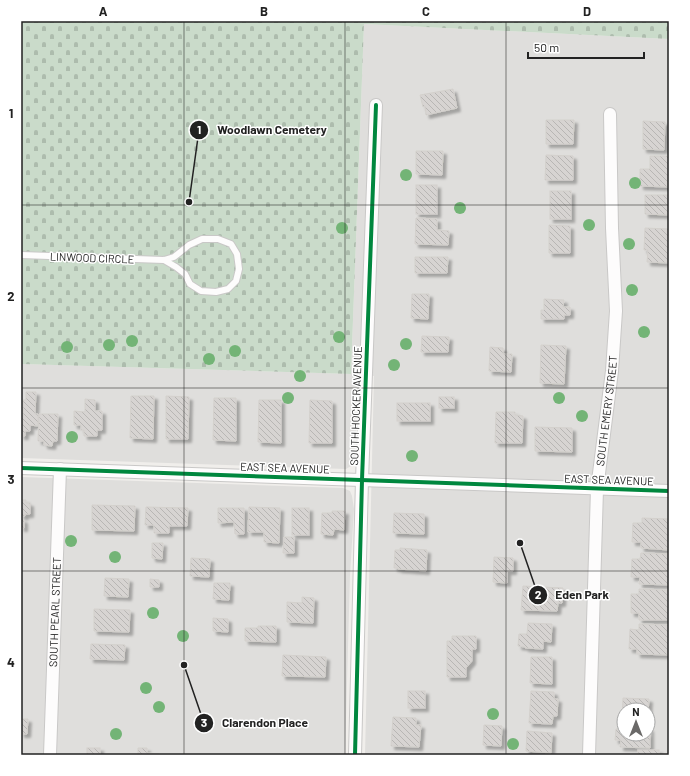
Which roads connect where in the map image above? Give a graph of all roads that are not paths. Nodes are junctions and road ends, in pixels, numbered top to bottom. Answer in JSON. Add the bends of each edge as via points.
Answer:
{"nodes":[{"id":1,"x":376,"y":105,"type":"dead end"},
{"id":2,"x":610,"y":114,"type":"dead end"},
{"id":3,"x":21,"y":255,"type":"edge"},
{"id":4,"x":164,"y":260,"type":"junction"},
{"id":5,"x":21,"y":468,"type":"edge"},
{"id":6,"x":60,"y":469,"type":"junction"},
{"id":7,"x":362,"y":480,"type":"junction"},
{"id":8,"x":597,"y":489,"type":"junction"},
{"id":9,"x":669,"y":491,"type":"edge"},
{"id":10,"x":50,"y":755,"type":"edge"},
{"id":11,"x":355,"y":755,"type":"edge"},
{"id":12,"x":589,"y":755,"type":"edge"}],
"edges":[{"from":1,"to":7,"type":"street","name":"SOUTH HOCKER AVENUE"},
{"from":2,"to":8,"type":"street","name":"SOUTH EMERY STREET","via":[[616,311],[612,371]]},
{"from":3,"to":4,"type":"lane","name":"LINWOOD CIRCLE"},
{"from":4,"to":4,"type":"lane","name":"LINWOOD CIRCLE","via":[[174,257],[202,239],[218,239],[231,244],[237,254],[239,269],[236,281],[228,289],[216,292],[201,291],[190,284],[185,274]]},
{"from":5,"to":6,"type":"street","name":"EAST SEA AVENUE"},
{"from":6,"to":7,"type":"street","name":"EAST SEA AVENUE"},
{"from":6,"to":10,"type":"street","name":"SOUTH PEARL STREET"},
{"from":7,"to":8,"type":"street","name":"EAST SEA AVENUE"},
{"from":7,"to":11,"type":"street","name":"SOUTH HOCKER AVENUE"},
{"from":8,"to":9,"type":"street","name":"EAST SEA AVENUE"},
{"from":8,"to":12,"type":"street","name":"SOUTH EMERY STREET"}]}
